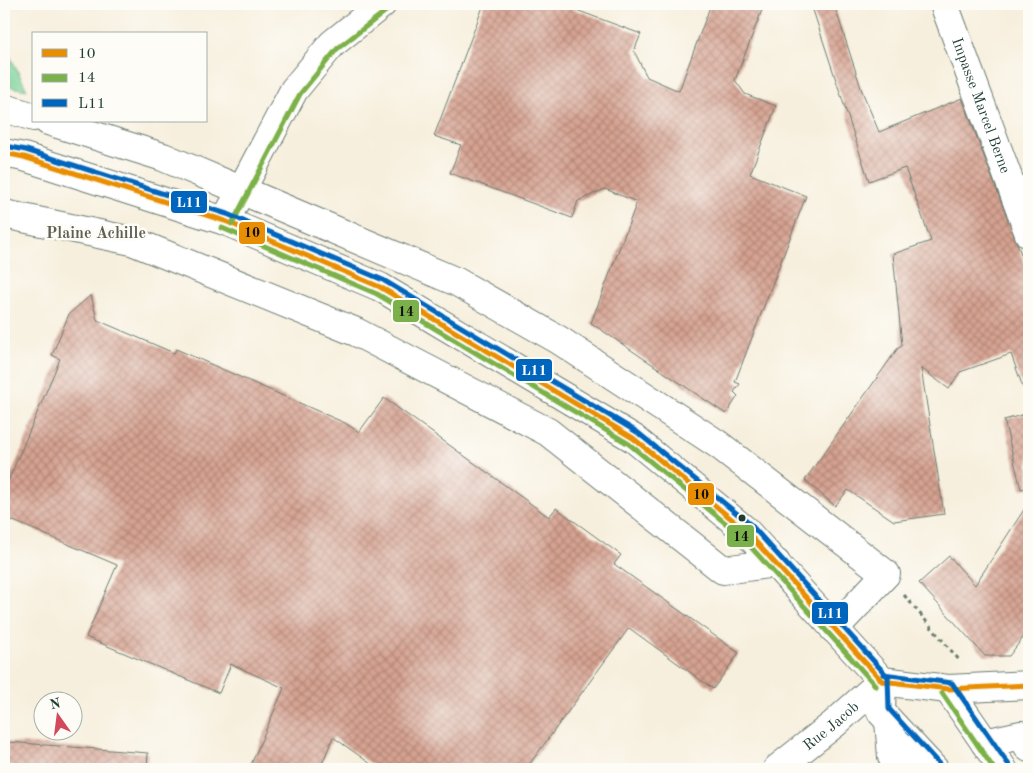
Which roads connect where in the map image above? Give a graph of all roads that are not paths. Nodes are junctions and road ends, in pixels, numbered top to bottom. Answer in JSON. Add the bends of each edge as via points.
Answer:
{"nodes":[{"id":1,"x":382,"y":4,"type":"edge"},
{"id":2,"x":944,"y":4,"type":"edge"},
{"id":3,"x":4,"y":108,"type":"edge"},
{"id":4,"x":32,"y":116,"type":"edge"},
{"id":5,"x":51,"y":122,"type":"edge"},
{"id":6,"x":4,"y":153,"type":"edge"},
{"id":7,"x":240,"y":190,"type":"junction"},
{"id":8,"x":4,"y":214,"type":"edge"},
{"id":9,"x":224,"y":221,"type":"junction"},
{"id":10,"x":1029,"y":234,"type":"edge"},
{"id":11,"x":776,"y":563,"type":"junction"},
{"id":12,"x":834,"y":629,"type":"junction"},
{"id":13,"x":882,"y":681,"type":"junction"},
{"id":14,"x":1029,"y":685,"type":"edge"},
{"id":15,"x":948,"y":689,"type":"junction"},
{"id":16,"x":889,"y":721,"type":"junction"},
{"id":17,"x":985,"y":743,"type":"junction"},
{"id":18,"x":1029,"y":748,"type":"edge"},
{"id":19,"x":777,"y":769,"type":"edge"},
{"id":20,"x":902,"y":769,"type":"edge"},
{"id":21,"x":934,"y":769,"type":"edge"},
{"id":22,"x":1003,"y":769,"type":"edge"}],
"edges":[{"from":1,"to":7,"type":"main road","via":[[332,44],[294,90]]},
{"from":2,"to":10,"type":"main road","name":"Impasse Marcel Berne"},
{"from":3,"to":4,"type":"main road"},
{"from":5,"to":7,"type":"main road","via":[[163,157]]},
{"from":6,"to":9,"type":"main road","via":[[24,156]]},
{"from":7,"to":9,"type":"main road"},
{"from":7,"to":12,"type":"main road","via":[[457,282],[558,340],[719,445],[886,574]]},
{"from":8,"to":11,"type":"main road","via":[[132,242],[356,332],[548,432],[723,570]]},
{"from":9,"to":11,"type":"main road","via":[[380,287],[634,438],[745,530]]},
{"from":11,"to":12,"type":"main road"},
{"from":12,"to":13,"type":"main road"},
{"from":13,"to":15,"type":"main road"},
{"from":13,"to":16,"type":"main road","via":[[881,712]]},
{"from":13,"to":19,"type":"main road","name":"Rue Jacob"},
{"from":14,"to":15,"type":"main road"},
{"from":15,"to":17,"type":"main road"},
{"from":16,"to":20,"type":"main road","via":[[892,757]]},
{"from":16,"to":21,"type":"main road"},
{"from":17,"to":18,"type":"main road","via":[[1021,735]]},
{"from":17,"to":22,"type":"main road"}]}
